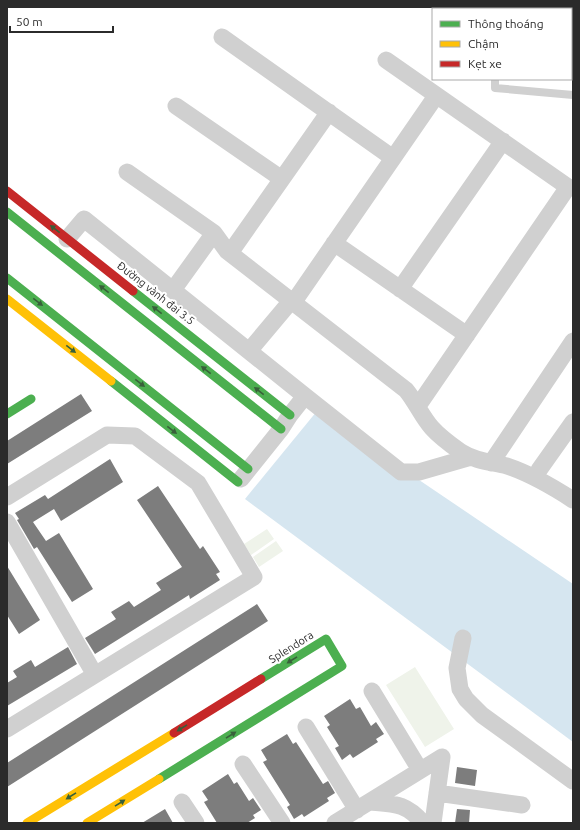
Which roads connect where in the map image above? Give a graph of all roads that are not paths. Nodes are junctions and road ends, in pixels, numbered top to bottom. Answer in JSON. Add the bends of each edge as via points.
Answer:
{"nodes":[{"id":1,"x":222,"y":37,"type":"dead end"},
{"id":2,"x":386,"y":60,"type":"dead end"},
{"id":3,"x":495,"y":80,"type":"edge"},
{"id":4,"x":573,"y":95,"type":"edge"},
{"id":5,"x":436,"y":96,"type":"junction"},
{"id":6,"x":176,"y":106,"type":"dead end"},
{"id":7,"x":328,"y":112,"type":"junction"},
{"id":8,"x":503,"y":141,"type":"junction"},
{"id":9,"x":393,"y":158,"type":"junction"},
{"id":10,"x":127,"y":172,"type":"dead end"},
{"id":11,"x":282,"y":179,"type":"junction"},
{"id":12,"x":7,"y":191,"type":"edge"},
{"id":13,"x":7,"y":212,"type":"edge"},
{"id":14,"x":214,"y":233,"type":"junction"},
{"id":15,"x":67,"y":239,"type":"junction"},
{"id":16,"x":334,"y":243,"type":"junction"},
{"id":17,"x":230,"y":253,"type":"junction"},
{"id":18,"x":7,"y":278,"type":"edge"},
{"id":19,"x":400,"y":289,"type":"junction"},
{"id":20,"x":173,"y":290,"type":"junction"},
{"id":21,"x":7,"y":299,"type":"edge"},
{"id":22,"x":292,"y":302,"type":"junction"},
{"id":23,"x":467,"y":335,"type":"junction"},
{"id":24,"x":573,"y":341,"type":"edge"},
{"id":25,"x":250,"y":351,"type":"junction"},
{"id":26,"x":305,"y":396,"type":"junction"},
{"id":27,"x":31,"y":399,"type":"dead end"},
{"id":28,"x":418,"y":406,"type":"junction"},
{"id":29,"x":7,"y":414,"type":"edge"},
{"id":30,"x":290,"y":415,"type":"junction"},
{"id":31,"x":573,"y":422,"type":"edge"},
{"id":32,"x":281,"y":429,"type":"junction"},
{"id":33,"x":471,"y":457,"type":"junction"},
{"id":34,"x":491,"y":463,"type":"junction"},
{"id":35,"x":539,"y":470,"type":"dead end"},
{"id":36,"x":243,"y":475,"type":"junction"},
{"id":37,"x":7,"y":497,"type":"edge"},
{"id":38,"x":573,"y":500,"type":"edge"},
{"id":39,"x":7,"y":522,"type":"edge"},
{"id":40,"x":464,"y":638,"type":"dead end"},
{"id":41,"x":95,"y":675,"type":"junction"},
{"id":42,"x":372,"y":691,"type":"dead end"},
{"id":43,"x":306,"y":727,"type":"dead end"},
{"id":44,"x":7,"y":729,"type":"edge"},
{"id":45,"x":244,"y":764,"type":"dead end"},
{"id":46,"x":420,"y":770,"type":"junction"},
{"id":47,"x":573,"y":781,"type":"edge"},
{"id":48,"x":437,"y":793,"type":"junction"},
{"id":49,"x":182,"y":802,"type":"dead end"},
{"id":50,"x":522,"y":806,"type":"dead end"},
{"id":51,"x":351,"y":815,"type":"edge"},
{"id":52,"x":27,"y":823,"type":"edge"},
{"id":53,"x":87,"y":823,"type":"edge"},
{"id":54,"x":196,"y":823,"type":"edge"},
{"id":55,"x":282,"y":823,"type":"edge"},
{"id":56,"x":423,"y":823,"type":"edge"},
{"id":57,"x":433,"y":823,"type":"edge"}],
"edges":[{"from":1,"to":7,"type":"street"},
{"from":2,"to":5,"type":"street"},
{"from":3,"to":4,"type":"lane","via":[[495,88]]},
{"from":5,"to":8,"type":"street"},
{"from":5,"to":9,"type":"street"},
{"from":6,"to":11,"type":"street"},
{"from":7,"to":9,"type":"street"},
{"from":7,"to":11,"type":"street"},
{"from":8,"to":19,"type":"street"},
{"from":8,"to":23,"type":"street","via":[[568,187]]},
{"from":9,"to":16,"type":"street"},
{"from":10,"to":14,"type":"street"},
{"from":11,"to":17,"type":"street"},
{"from":15,"to":12,"type":"main road","name":"Đường vành đai 3.5","one_way":true},
{"from":32,"to":13,"type":"main road","one_way":true},
{"from":14,"to":17,"type":"street"},
{"from":14,"to":20,"type":"street"},
{"from":15,"to":20,"type":"street","via":[[84,219]]},
{"from":30,"to":15,"type":"main road","name":"Đường vành đai 3.5","one_way":true},
{"from":16,"to":19,"type":"street"},
{"from":16,"to":22,"type":"street"},
{"from":17,"to":22,"type":"street"},
{"from":18,"to":36,"type":"main road","one_way":true},
{"from":19,"to":23,"type":"street"},
{"from":20,"to":25,"type":"street"},
{"from":21,"to":36,"type":"main road","one_way":true},
{"from":22,"to":25,"type":"street"},
{"from":22,"to":28,"type":"street","via":[[406,390]]},
{"from":23,"to":28,"type":"street"},
{"from":24,"to":34,"type":"street"},
{"from":25,"to":26,"type":"street"},
{"from":26,"to":30,"type":"street"},
{"from":26,"to":33,"type":"street","via":[[401,472],[420,472]]},
{"from":27,"to":29,"type":"main road"},
{"from":28,"to":33,"type":"street","via":[[432,429]]},
{"from":30,"to":32,"type":"street"},
{"from":31,"to":35,"type":"street"},
{"from":32,"to":36,"type":"street"},
{"from":33,"to":34,"type":"street"},
{"from":34,"to":38,"type":"street","via":[[508,467],[551,485]]},
{"from":37,"to":41,"type":"street","via":[[107,435],[135,436],[198,483],[254,577]]},
{"from":39,"to":41,"type":"street"},
{"from":40,"to":47,"type":"street","via":[[457,668],[460,689],[466,699],[482,715]]},
{"from":41,"to":44,"type":"street"},
{"from":42,"to":46,"type":"street"},
{"from":43,"to":51,"type":"street"},
{"from":45,"to":55,"type":"street"},
{"from":46,"to":48,"type":"street","via":[[442,757]]},
{"from":46,"to":51,"type":"street"},
{"from":48,"to":50,"type":"street"},
{"from":48,"to":57,"type":"street"},
{"from":49,"to":54,"type":"street"},
{"from":51,"to":56,"type":"street","via":[[402,806],[415,813]]},
{"from":53,"to":52,"type":"main road","name":"Splendora","one_way":true,"via":[[342,666],[326,640]]}]}
